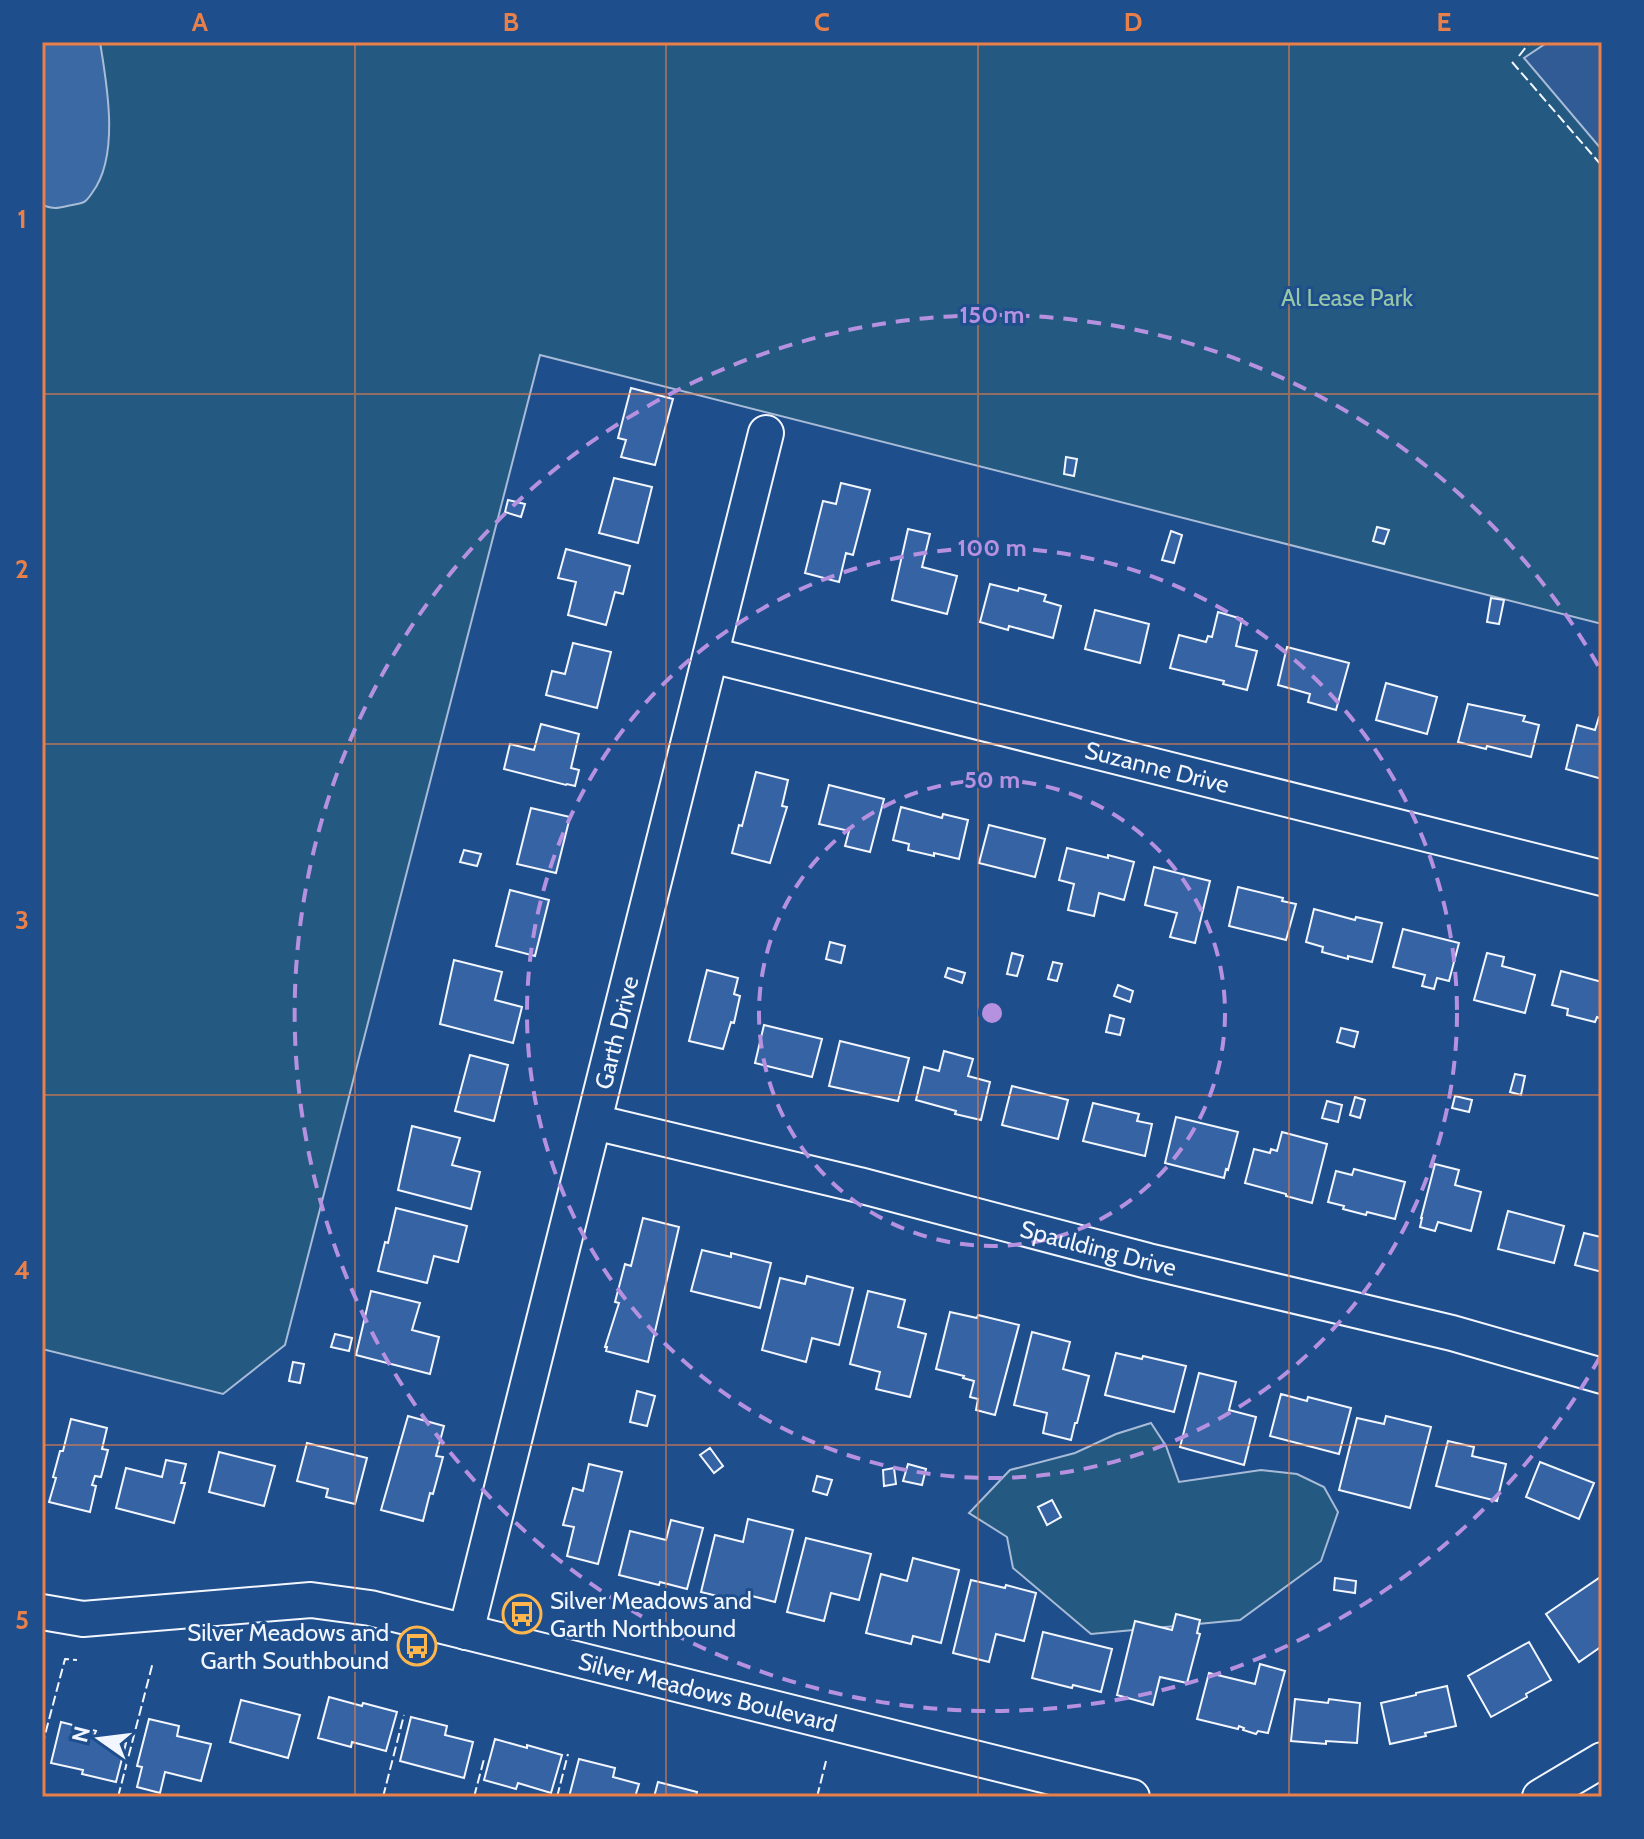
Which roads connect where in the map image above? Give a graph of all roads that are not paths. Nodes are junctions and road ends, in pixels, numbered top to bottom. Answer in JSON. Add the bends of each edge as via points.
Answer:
{"nodes":[{"id":1,"x":766,"y":433,"type":"dead end"},
{"id":2,"x":711,"y":655,"type":"junction"},
{"id":3,"x":1602,"y":878,"type":"edge"},
{"id":4,"x":594,"y":1122,"type":"junction"},
{"id":5,"x":1602,"y":1376,"type":"edge"},
{"id":6,"x":42,"y":1612,"type":"edge"},
{"id":7,"x":466,"y":1632,"type":"junction"},
{"id":8,"x":1602,"y":1760,"type":"edge"},
{"id":9,"x":1132,"y":1797,"type":"edge"},
{"id":10,"x":1540,"y":1797,"type":"edge"}],
"edges":[{"from":1,"to":2,"type":"street","name":"Garth Drive"},
{"from":2,"to":3,"type":"street","name":"Suzanne Drive"},
{"from":2,"to":4,"type":"street","name":"Garth Drive"},
{"from":4,"to":5,"type":"street","name":"Spaulding Drive","via":[[1452,1333]]},
{"from":4,"to":7,"type":"street","name":"Garth Drive"},
{"from":6,"to":7,"type":"street","name":"Silver Meadows Boulevard","via":[[83,1619],[311,1600],[370,1608]]},
{"from":7,"to":9,"type":"street","name":"Silver Meadows Boulevard"},
{"from":8,"to":10,"type":"street"}]}
